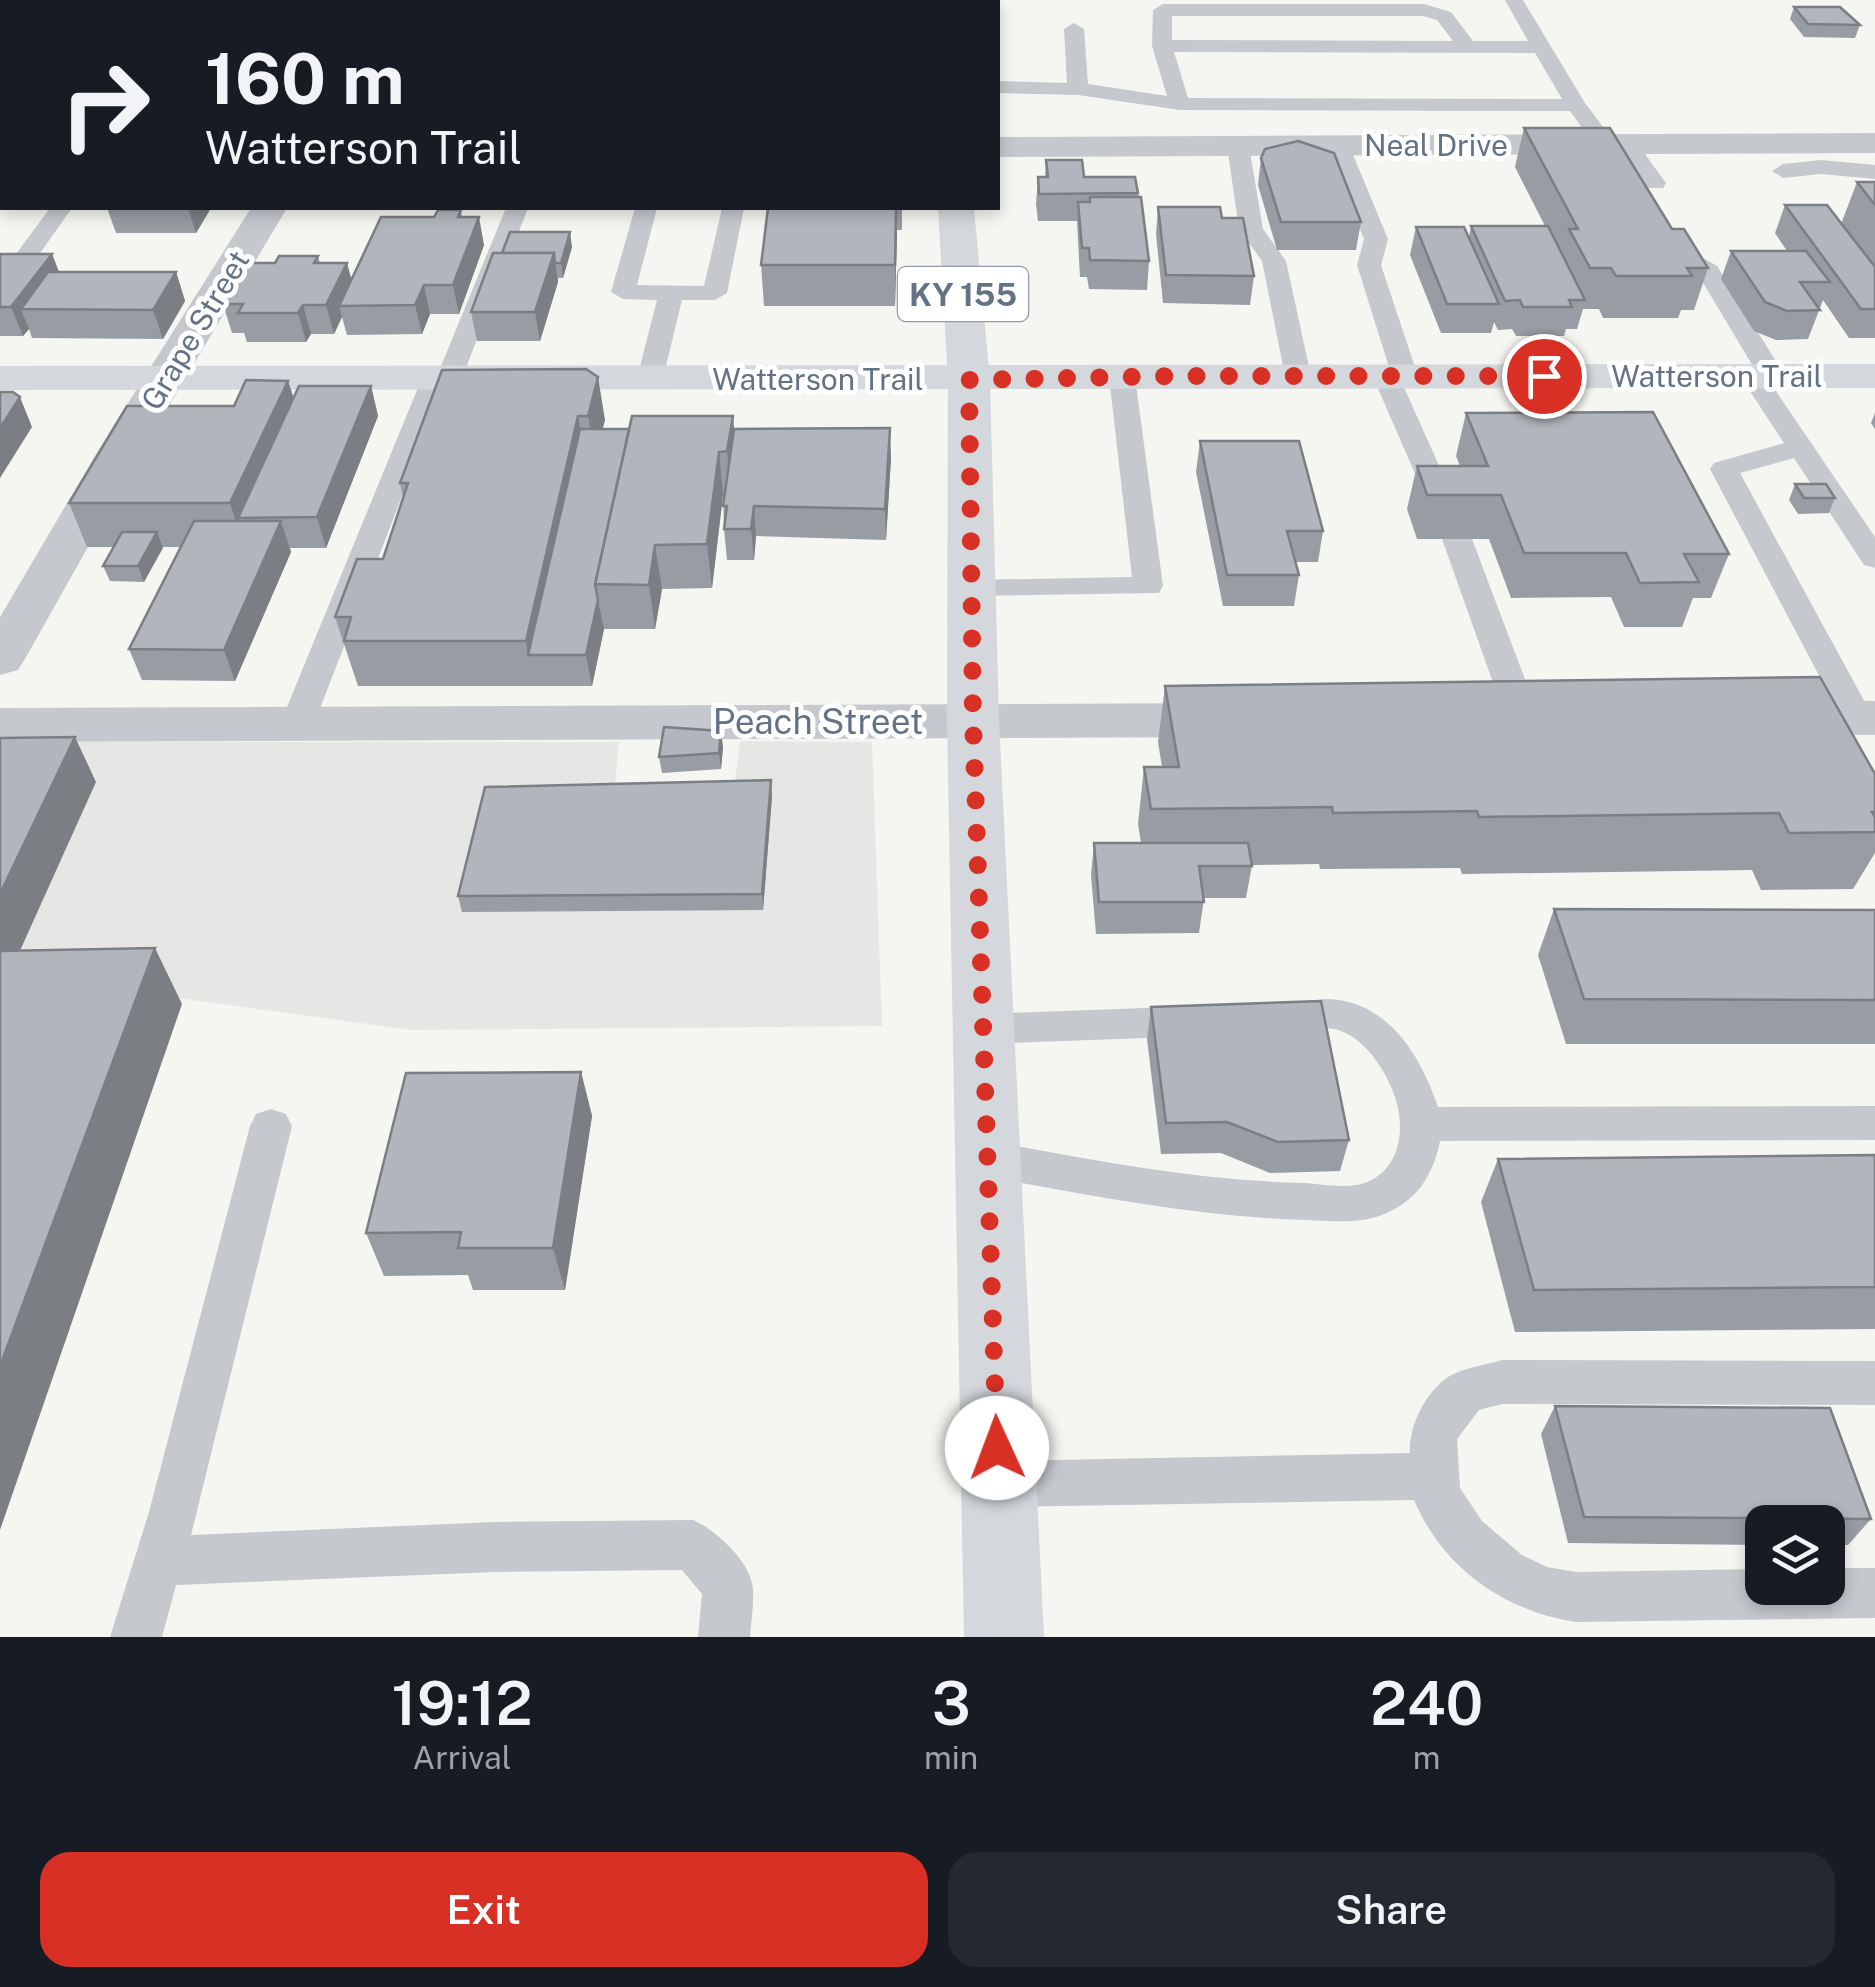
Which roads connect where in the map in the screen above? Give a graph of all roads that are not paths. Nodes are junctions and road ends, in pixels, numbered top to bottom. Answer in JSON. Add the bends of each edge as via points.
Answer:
{"nodes":[{"id":1,"x":1514,"y":0,"type":"edge"},
{"id":2,"x":1074,"y":29,"type":"dead end"},
{"id":3,"x":1162,"y":46,"type":"junction"},
{"id":4,"x":1468,"y":46,"type":"junction"},
{"id":5,"x":1541,"y":47,"type":"junction"},
{"id":6,"x":1000,"y":88,"type":"edge"},
{"id":7,"x":1078,"y":89,"type":"junction"},
{"id":8,"x":1180,"y":104,"type":"junction"},
{"id":9,"x":1576,"y":105,"type":"junction"},
{"id":10,"x":1875,"y":143,"type":"edge"},
{"id":11,"x":1615,"y":144,"type":"junction"},
{"id":12,"x":1338,"y":145,"type":"junction"},
{"id":13,"x":1238,"y":146,"type":"junction"},
{"id":14,"x":1000,"y":147,"type":"edge"},
{"id":15,"x":1802,"y":160,"type":"junction"},
{"id":16,"x":1875,"y":172,"type":"edge"},
{"id":17,"x":1655,"y":183,"type":"dead end"},
{"id":18,"x":60,"y":210,"type":"edge"},
{"id":19,"x":268,"y":210,"type":"edge"},
{"id":20,"x":516,"y":210,"type":"edge"},
{"id":21,"x":645,"y":210,"type":"edge"},
{"id":22,"x":732,"y":210,"type":"edge"},
{"id":23,"x":956,"y":210,"type":"edge"},
{"id":24,"x":0,"y":261,"type":"edge"},
{"id":25,"x":1705,"y":266,"type":"edge"},
{"id":26,"x":671,"y":293,"type":"junction"},
{"id":27,"x":1298,"y":376,"type":"junction"},
{"id":28,"x":1396,"y":376,"type":"junction"},
{"id":29,"x":1763,"y":376,"type":"junction"},
{"id":30,"x":1875,"y":376,"type":"edge"},
{"id":31,"x":1122,"y":377,"type":"junction"},
{"id":32,"x":0,"y":378,"type":"edge"},
{"id":33,"x":168,"y":378,"type":"junction"},
{"id":34,"x":442,"y":378,"type":"junction"},
{"id":35,"x":650,"y":378,"type":"junction"},
{"id":36,"x":969,"y":380,"type":"junction"},
{"id":37,"x":1800,"y":448,"type":"junction"},
{"id":38,"x":1444,"y":509,"type":"edge"},
{"id":39,"x":1457,"y":539,"type":"edge"},
{"id":40,"x":1875,"y":559,"type":"edge"},
{"id":41,"x":972,"y":589,"type":"junction"},
{"id":42,"x":0,"y":659,"type":"edge"},
{"id":43,"x":1866,"y":717,"type":"edge"},
{"id":44,"x":1722,"y":718,"type":"edge"},
{"id":45,"x":1577,"y":719,"type":"edge"},
{"id":46,"x":973,"y":720,"type":"junction"},
{"id":47,"x":1288,"y":720,"type":"edge"},
{"id":48,"x":1464,"y":720,"type":"edge"},
{"id":49,"x":1523,"y":720,"type":"junction"},
{"id":50,"x":297,"y":724,"type":"junction"},
{"id":51,"x":0,"y":725,"type":"edge"},
{"id":52,"x":984,"y":1030,"type":"junction"},
{"id":53,"x":1875,"y":1123,"type":"edge"},
{"id":54,"x":1418,"y":1124,"type":"junction"},
{"id":55,"x":270,"y":1126,"type":"dead end"},
{"id":56,"x":988,"y":1159,"type":"junction"},
{"id":57,"x":1875,"y":1382,"type":"edge"},
{"id":58,"x":1436,"y":1476,"type":"junction"},
{"id":59,"x":998,"y":1484,"type":"junction"},
{"id":60,"x":158,"y":1561,"type":"junction"},
{"id":61,"x":1875,"y":1592,"type":"edge"},
{"id":62,"x":136,"y":1637,"type":"edge"},
{"id":63,"x":724,"y":1637,"type":"edge"},
{"id":64,"x":1004,"y":1637,"type":"edge"}],
"edges":[{"from":1,"to":5,"type":"lane"},
{"from":2,"to":7,"type":"lane"},
{"from":3,"to":4,"type":"lane"},
{"from":3,"to":4,"type":"lane","via":[[1163,10],[1424,10],[1444,16]]},
{"from":3,"to":8,"type":"lane"},
{"from":4,"to":5,"type":"lane"},
{"from":5,"to":9,"type":"lane"},
{"from":6,"to":7,"type":"lane"},
{"from":7,"to":8,"type":"lane"},
{"from":8,"to":9,"type":"lane"},
{"from":9,"to":11,"type":"lane"},
{"from":10,"to":15,"type":"street","name":"Neal Drive"},
{"from":11,"to":12,"type":"street","name":"Neal Drive"},
{"from":11,"to":15,"type":"street","name":"Neal Drive"},
{"from":11,"to":17,"type":"lane"},
{"from":12,"to":13,"type":"street","name":"Neal Drive"},
{"from":12,"to":28,"type":"lane","via":[[1376,239],[1369,265]]},
{"from":13,"to":14,"type":"street","name":"Neal Drive"},
{"from":13,"to":27,"type":"lane","via":[[1251,229],[1274,262]]},
{"from":15,"to":16,"type":"lane"},
{"from":18,"to":24,"type":"lane","via":[[22,261]]},
{"from":19,"to":33,"type":"street","name":"Grape Street"},
{"from":20,"to":34,"type":"lane"},
{"from":21,"to":26,"type":"lane","via":[[623,292]]},
{"from":22,"to":26,"type":"lane","via":[[715,293]]},
{"from":23,"to":36,"type":"main road","number":"KY 155"},
{"from":25,"to":29,"type":"lane"},
{"from":26,"to":35,"type":"lane"},
{"from":27,"to":28,"type":"main road","name":"Watterson Trail"},
{"from":27,"to":31,"type":"main road","name":"Watterson Trail"},
{"from":28,"to":29,"type":"main road","name":"Watterson Trail"},
{"from":28,"to":38,"type":"lane"},
{"from":29,"to":30,"type":"main road","name":"Watterson Trail"},
{"from":29,"to":37,"type":"lane"},
{"from":31,"to":36,"type":"main road","name":"Watterson Trail"},
{"from":31,"to":41,"type":"lane","via":[[1148,586]]},
{"from":32,"to":33,"type":"main road","name":"Watterson Trail"},
{"from":33,"to":34,"type":"main road","name":"Watterson Trail"},
{"from":33,"to":42,"type":"street","name":"Grape Street"},
{"from":34,"to":35,"type":"main road","name":"Watterson Trail"},
{"from":34,"to":50,"type":"lane"},
{"from":35,"to":36,"type":"main road","name":"Watterson Trail"},
{"from":36,"to":41,"type":"main road","number":"KY 155"},
{"from":37,"to":40,"type":"lane"},
{"from":37,"to":43,"type":"lane","via":[[1724,469]]},
{"from":39,"to":49,"type":"lane"},
{"from":41,"to":46,"type":"main road","number":"KY 155"},
{"from":43,"to":44,"type":"street"},
{"from":45,"to":49,"type":"street"},
{"from":46,"to":47,"type":"street","name":"Peach Street"},
{"from":46,"to":50,"type":"street","name":"Peach Street"},
{"from":46,"to":52,"type":"main road","number":"KY 155"},
{"from":48,"to":49,"type":"street"},
{"from":50,"to":51,"type":"street","name":"Peach Street"},
{"from":52,"to":54,"type":"lane","via":[[1346,1016],[1390,1045],[1416,1090]]},
{"from":52,"to":56,"type":"main road","number":"KY 155"},
{"from":53,"to":54,"type":"lane"},
{"from":54,"to":56,"type":"lane","via":[[1420,1144],[1408,1178],[1371,1201],[1190,1193]]},
{"from":55,"to":60,"type":"lane"},
{"from":56,"to":59,"type":"main road","number":"KY 155"},
{"from":57,"to":58,"type":"lane","via":[[1502,1382],[1464,1393],[1433,1432]]},
{"from":58,"to":59,"type":"lane"},
{"from":58,"to":61,"type":"lane","via":[[1436,1495],[1465,1538],[1504,1573],[1544,1592]]},
{"from":59,"to":64,"type":"main road","number":"KY 155"},
{"from":60,"to":62,"type":"lane"},
{"from":60,"to":63,"type":"lane","via":[[693,1546],[728,1586]]}]}
